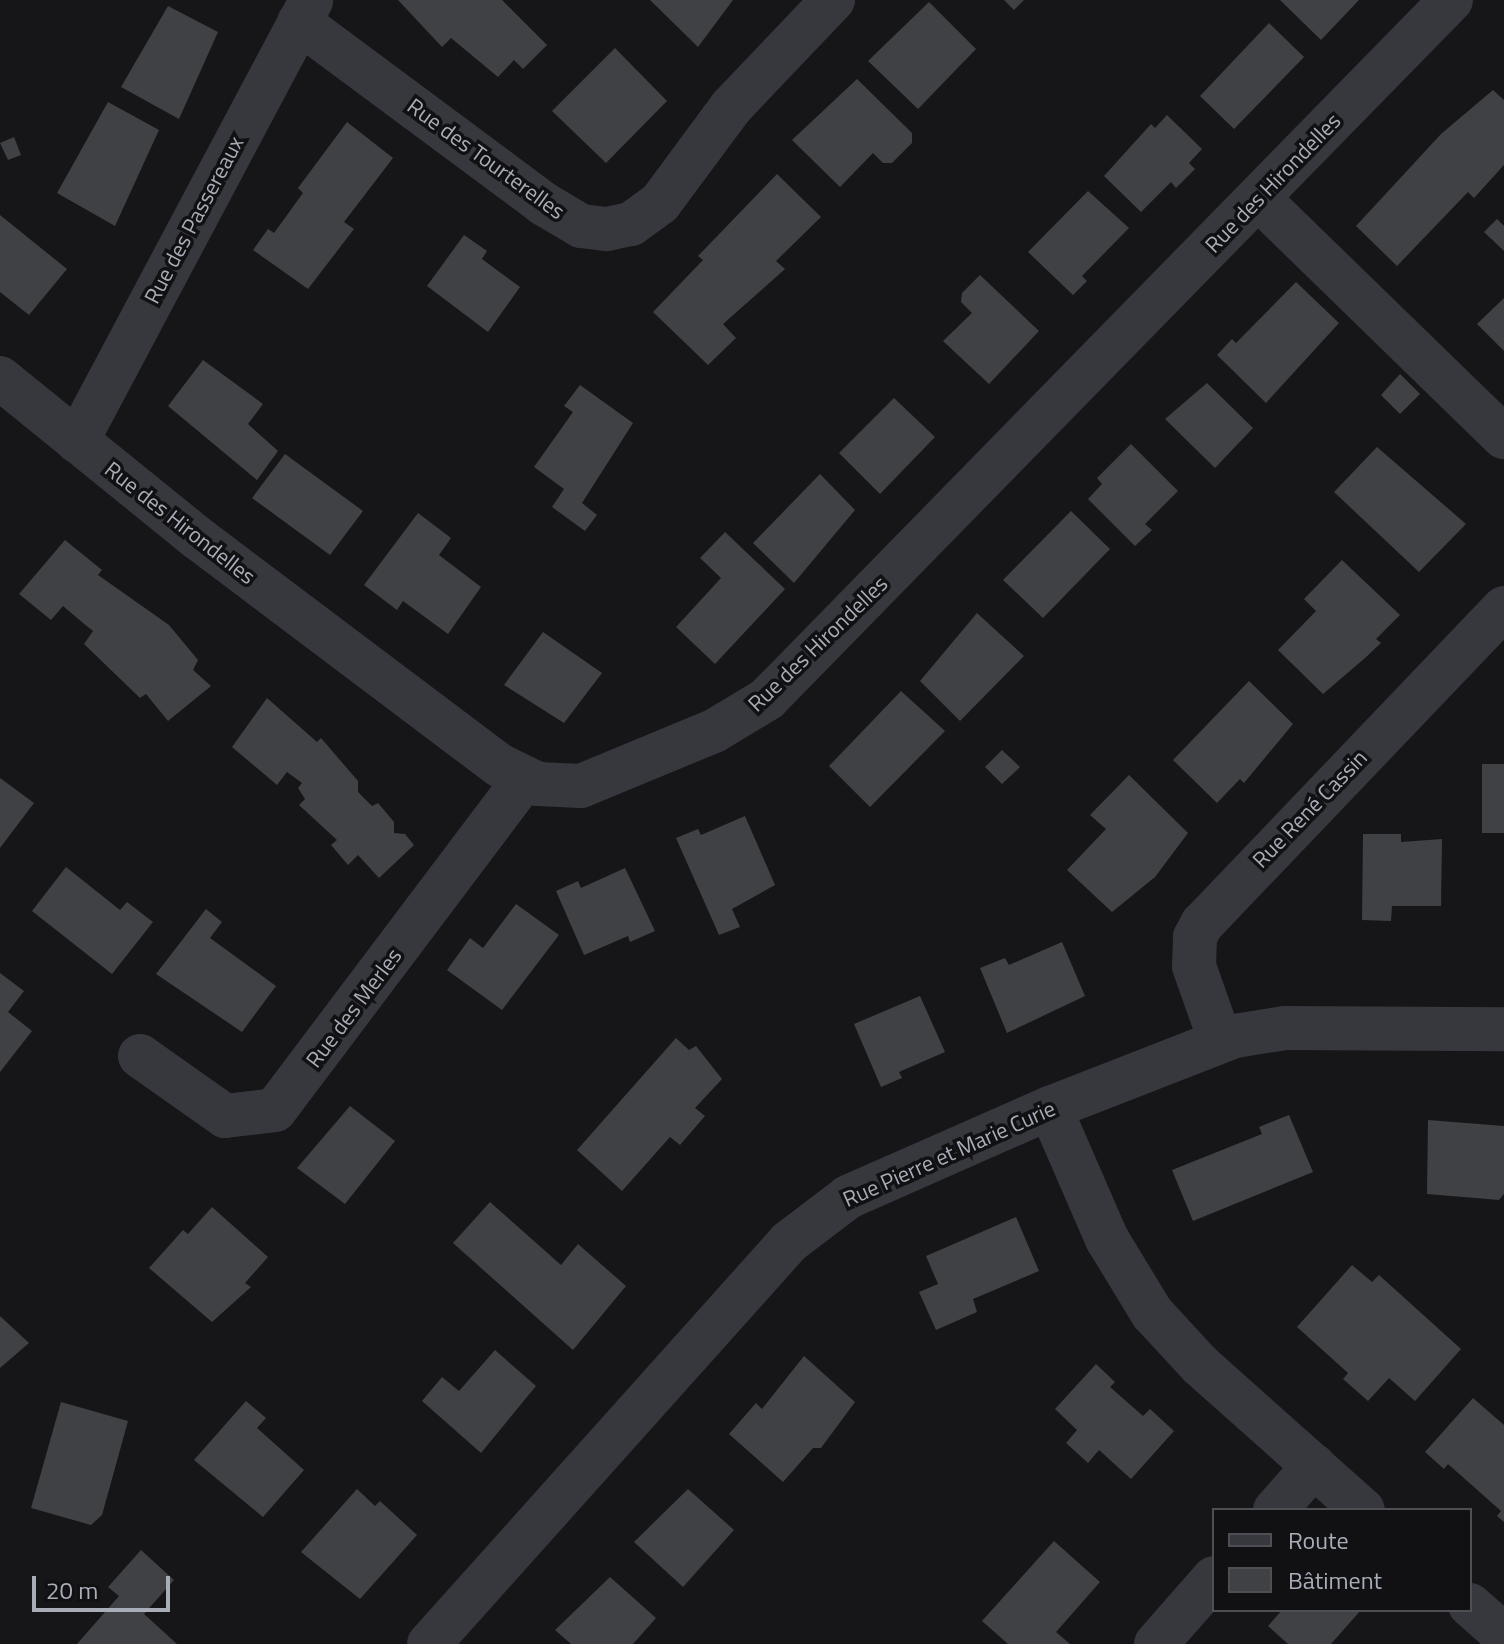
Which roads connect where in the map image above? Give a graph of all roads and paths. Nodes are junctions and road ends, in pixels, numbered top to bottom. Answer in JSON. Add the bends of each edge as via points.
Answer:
{"nodes":[{"id":1,"x":833,"y":0,"type":"edge"},
{"id":2,"x":1451,"y":0,"type":"edge"},
{"id":3,"x":305,"y":11,"type":"edge"},
{"id":4,"x":1258,"y":198,"type":"junction"},
{"id":5,"x":0,"y":378,"type":"edge"},
{"id":6,"x":1504,"y":437,"type":"edge"},
{"id":7,"x":77,"y":441,"type":"junction"},
{"id":8,"x":1504,"y":608,"type":"edge"},
{"id":9,"x":524,"y":779,"type":"junction"},
{"id":10,"x":1504,"y":1029,"type":"edge"},
{"id":11,"x":1220,"y":1040,"type":"junction"},
{"id":12,"x":140,"y":1056,"type":"dead end"},
{"id":13,"x":1050,"y":1108,"type":"junction"},
{"id":14,"x":1314,"y":1466,"type":"junction"},
{"id":15,"x":1277,"y":1508,"type":"edge"},
{"id":16,"x":1361,"y":1508,"type":"edge"},
{"id":17,"x":1212,"y":1580,"type":"edge"},
{"id":18,"x":1472,"y":1607,"type":"edge"},
{"id":19,"x":1504,"y":1635,"type":"edge"},
{"id":20,"x":429,"y":1644,"type":"edge"},
{"id":21,"x":1156,"y":1644,"type":"edge"}],
"edges":[{"from":1,"to":3,"type":"street","name":"Rue des Tourterelles","via":[[731,107],[660,203],[631,224],[607,229],[581,226],[557,213]]},
{"from":2,"to":4,"type":"street","name":"Rue des Hirondelles"},
{"from":3,"to":7,"type":"street","name":"Rue des Passereaux"},
{"from":4,"to":6,"type":"street"},
{"from":4,"to":9,"type":"street","name":"Rue des Hirondelles","via":[[756,709],[595,782],[567,787]]},
{"from":5,"to":7,"type":"street","name":"Rue des Hirondelles"},
{"from":7,"to":9,"type":"street","name":"Rue des Hirondelles","via":[[199,539]]},
{"from":8,"to":11,"type":"street","name":"Rue René Cassin","via":[[1202,924],[1195,937],[1194,966]]},
{"from":9,"to":12,"type":"street","name":"Rue des Merles","via":[[275,1110],[225,1116]]},
{"from":10,"to":11,"type":"street","name":"Rue Pierre et Marie Curie","via":[[1285,1028]]},
{"from":11,"to":13,"type":"street","name":"Rue Pierre et Marie Curie"},
{"from":13,"to":14,"type":"street","via":[[1107,1239],[1152,1313],[1200,1365]]},
{"from":13,"to":20,"type":"street","name":"Rue Pierre et Marie Curie","via":[[867,1187],[800,1230]]},
{"from":14,"to":15,"type":"street"},
{"from":14,"to":16,"type":"street"},
{"from":17,"to":21,"type":"street"},
{"from":18,"to":19,"type":"street"}]}
